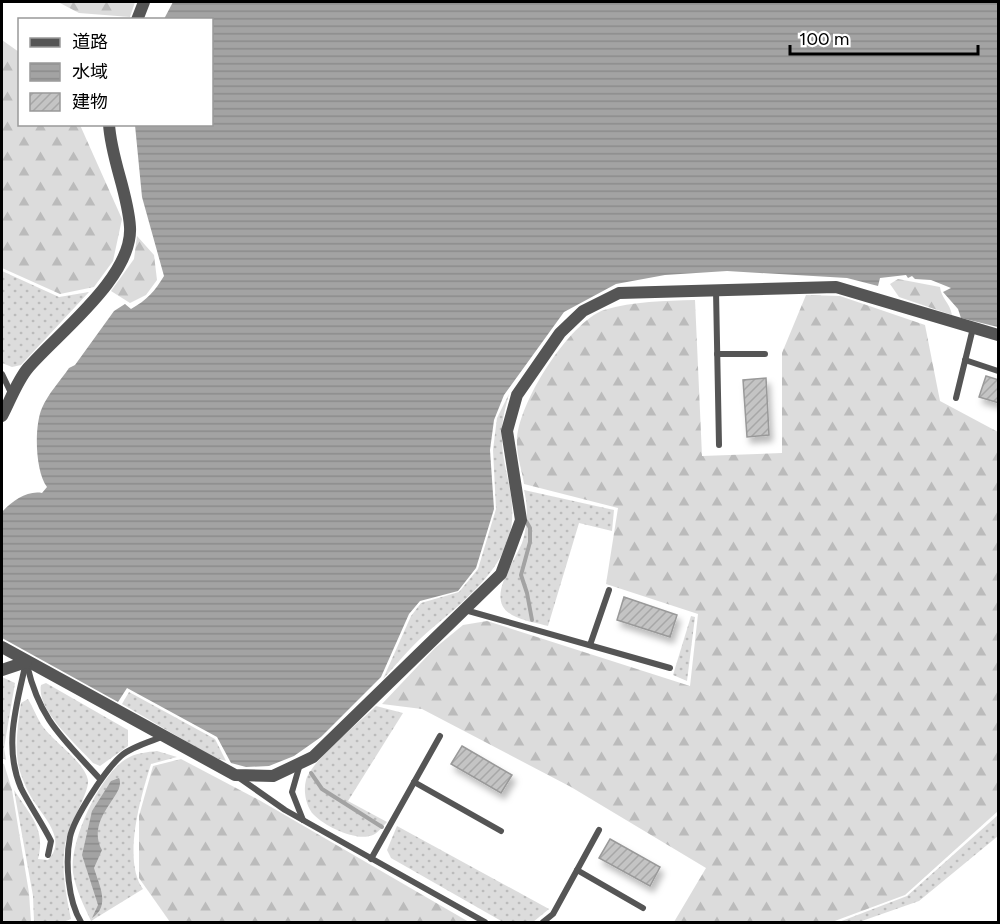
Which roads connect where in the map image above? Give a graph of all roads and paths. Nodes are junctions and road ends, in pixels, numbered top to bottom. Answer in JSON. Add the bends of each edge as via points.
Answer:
{"nodes":[{"id":1,"x":144,"y":2,"type":"edge"},
{"id":2,"x":138,"y":18,"type":"edge"},
{"id":3,"x":109,"y":126,"type":"edge"},
{"id":4,"x":716,"y":290,"type":"junction"},
{"id":5,"x":973,"y":327,"type":"junction"},
{"id":6,"x":999,"y":335,"type":"edge"},
{"id":7,"x":717,"y":354,"type":"junction"},
{"id":8,"x":765,"y":354,"type":"dead end"},
{"id":9,"x":965,"y":360,"type":"junction"},
{"id":10,"x":999,"y":371,"type":"edge"},
{"id":11,"x":2,"y":374,"type":"edge"},
{"id":12,"x":12,"y":395,"type":"junction"},
{"id":13,"x":956,"y":398,"type":"dead end"},
{"id":14,"x":2,"y":416,"type":"edge"},
{"id":15,"x":719,"y":445,"type":"dead end"},
{"id":16,"x":609,"y":590,"type":"dead end"},
{"id":17,"x":465,"y":610,"type":"junction"},
{"id":18,"x":590,"y":645,"type":"junction"},
{"id":19,"x":2,"y":647,"type":"edge"},
{"id":20,"x":26,"y":662,"type":"junction"},
{"id":21,"x":670,"y":668,"type":"dead end"},
{"id":22,"x":2,"y":670,"type":"edge"},
{"id":23,"x":163,"y":736,"type":"junction"},
{"id":24,"x":440,"y":736,"type":"dead end"},
{"id":25,"x":300,"y":763,"type":"junction"},
{"id":26,"x":235,"y":775,"type":"junction"},
{"id":27,"x":100,"y":779,"type":"junction"},
{"id":28,"x":414,"y":782,"type":"junction"},
{"id":29,"x":303,"y":820,"type":"junction"},
{"id":30,"x":599,"y":830,"type":"dead end"},
{"id":31,"x":501,"y":831,"type":"dead end"},
{"id":32,"x":48,"y":855,"type":"dead end"},
{"id":33,"x":371,"y":859,"type":"junction"},
{"id":34,"x":578,"y":870,"type":"junction"},
{"id":35,"x":643,"y":908,"type":"dead end"},
{"id":36,"x":81,"y":922,"type":"edge"},
{"id":37,"x":485,"y":922,"type":"edge"},
{"id":38,"x":543,"y":922,"type":"edge"}],
"edges":[{"from":1,"to":2,"type":"street"},
{"from":3,"to":12,"type":"street","via":[[130,228],[127,250],[110,281],[26,370]]},
{"from":4,"to":5,"type":"street","via":[[836,286]]},
{"from":4,"to":7,"type":"lane"},
{"from":4,"to":17,"type":"street","via":[[619,293],[583,311],[560,333],[517,395],[507,431],[521,520],[501,574]]},
{"from":5,"to":6,"type":"street"},
{"from":5,"to":9,"type":"lane"},
{"from":7,"to":8,"type":"lane"},
{"from":7,"to":15,"type":"lane"},
{"from":9,"to":10,"type":"lane"},
{"from":9,"to":13,"type":"lane"},
{"from":11,"to":12,"type":"lane"},
{"from":12,"to":14,"type":"street"},
{"from":16,"to":18,"type":"lane"},
{"from":17,"to":18,"type":"lane"},
{"from":17,"to":25,"type":"street","via":[[313,757]]},
{"from":18,"to":21,"type":"lane"},
{"from":19,"to":20,"type":"street"},
{"from":20,"to":22,"type":"street"},
{"from":20,"to":23,"type":"street"},
{"from":20,"to":27,"type":"lane","via":[[46,720]]},
{"from":20,"to":32,"type":"lane","via":[[11,733],[12,760],[21,788],[51,840]]},
{"from":23,"to":26,"type":"street"},
{"from":23,"to":27,"type":"lane","via":[[122,755]]},
{"from":24,"to":28,"type":"lane"},
{"from":25,"to":26,"type":"street","via":[[273,776]]},
{"from":25,"to":29,"type":"lane","via":[[292,792]]},
{"from":26,"to":29,"type":"lane"},
{"from":27,"to":36,"type":"lane","via":[[70,836],[69,878]]},
{"from":28,"to":31,"type":"lane"},
{"from":28,"to":33,"type":"lane"},
{"from":29,"to":33,"type":"lane"},
{"from":30,"to":34,"type":"lane"},
{"from":33,"to":37,"type":"lane"},
{"from":34,"to":35,"type":"lane"},
{"from":34,"to":38,"type":"lane","via":[[553,914]]}]}
